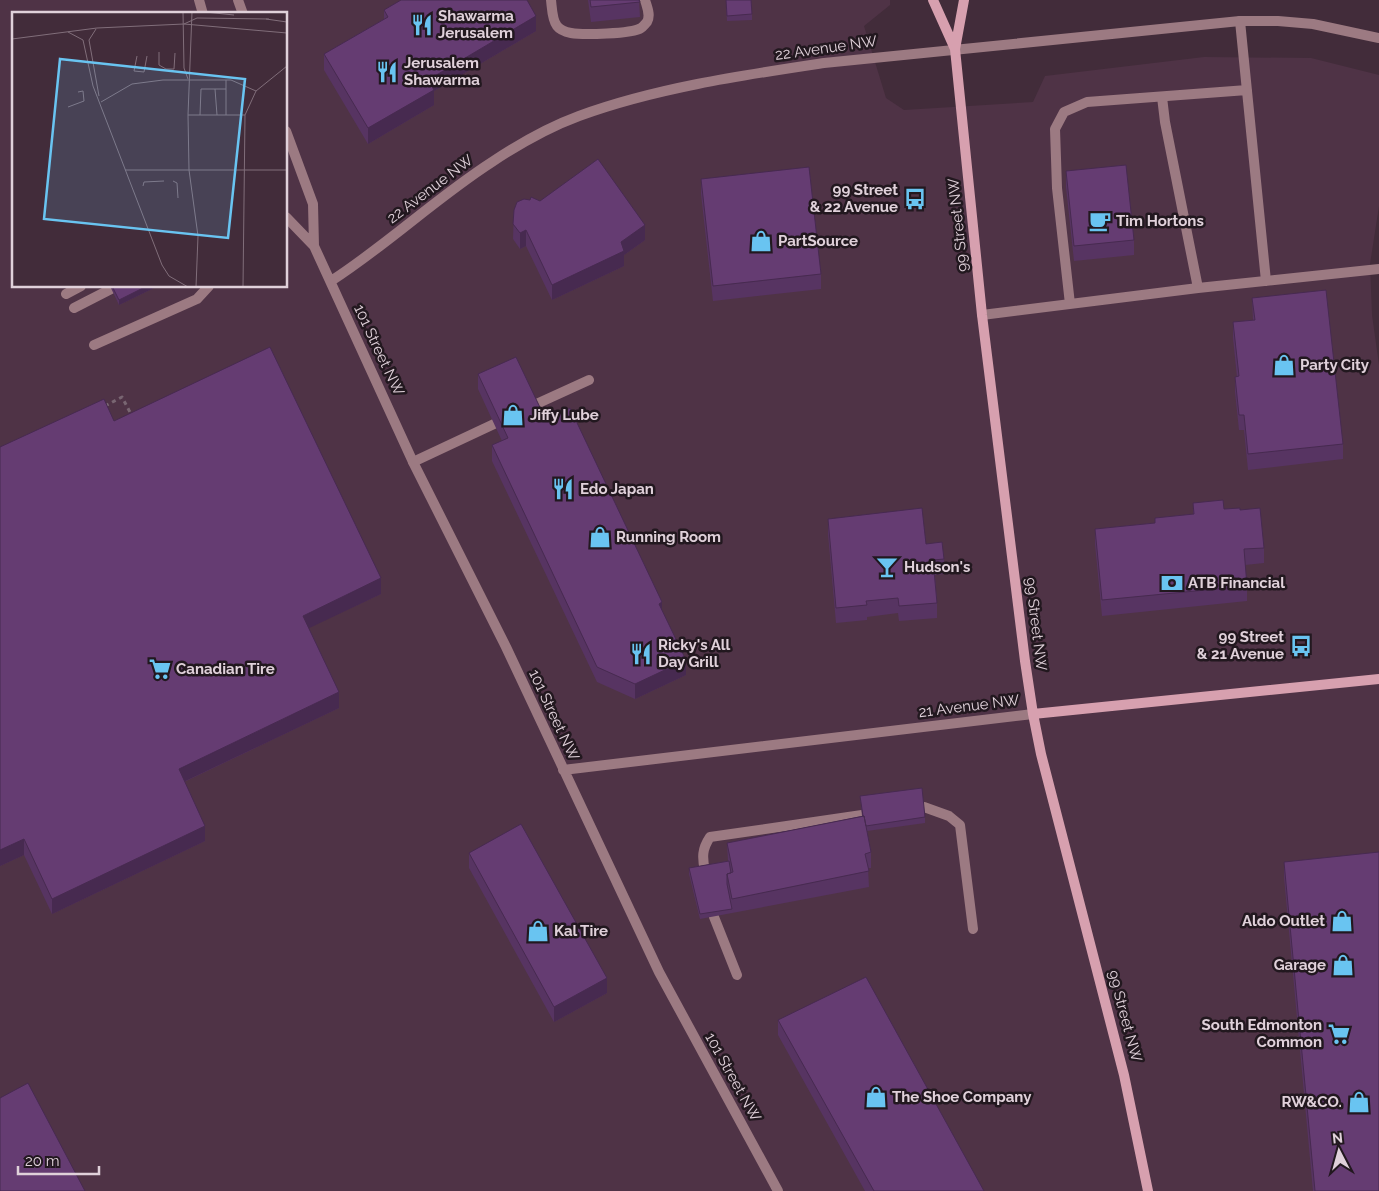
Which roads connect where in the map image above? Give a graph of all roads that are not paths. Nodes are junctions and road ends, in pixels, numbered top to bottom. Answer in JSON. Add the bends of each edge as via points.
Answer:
{"nodes":[{"id":1,"x":238,"y":0,"type":"edge"},
{"id":2,"x":551,"y":0,"type":"edge"},
{"id":3,"x":645,"y":0,"type":"edge"},
{"id":4,"x":933,"y":0,"type":"edge"},
{"id":5,"x":964,"y":0,"type":"edge"},
{"id":6,"x":242,"y":12,"type":"edge"},
{"id":7,"x":1240,"y":21,"type":"junction"},
{"id":8,"x":1379,"y":38,"type":"edge"},
{"id":9,"x":955,"y":49,"type":"junction"},
{"id":10,"x":1247,"y":90,"type":"junction"},
{"id":11,"x":1162,"y":97,"type":"junction"},
{"id":12,"x":288,"y":136,"type":"edge"},
{"id":13,"x":288,"y":219,"type":"edge"},
{"id":14,"x":314,"y":246,"type":"junction"},
{"id":15,"x":1379,"y":269,"type":"edge"},
{"id":16,"x":331,"y":281,"type":"junction"},
{"id":17,"x":1266,"y":281,"type":"junction"},
{"id":18,"x":76,"y":288,"type":"edge"},
{"id":19,"x":207,"y":288,"type":"edge"},
{"id":20,"x":1198,"y":288,"type":"junction"},
{"id":21,"x":111,"y":289,"type":"edge"},
{"id":22,"x":66,"y":294,"type":"dead end"},
{"id":23,"x":1070,"y":304,"type":"junction"},
{"id":24,"x":74,"y":308,"type":"dead end"},
{"id":25,"x":982,"y":315,"type":"junction"},
{"id":26,"x":94,"y":345,"type":"dead end"},
{"id":27,"x":589,"y":380,"type":"dead end"},
{"id":28,"x":532,"y":406,"type":"edge"},
{"id":29,"x":494,"y":424,"type":"edge"},
{"id":30,"x":413,"y":462,"type":"junction"},
{"id":31,"x":1379,"y":679,"type":"edge"},
{"id":32,"x":1033,"y":714,"type":"junction"},
{"id":33,"x":563,"y":770,"type":"junction"},
{"id":34,"x":924,"y":807,"type":"edge"},
{"id":35,"x":862,"y":815,"type":"edge"},
{"id":36,"x":705,"y":871,"type":"edge"},
{"id":37,"x":714,"y":917,"type":"edge"},
{"id":38,"x":973,"y":929,"type":"dead end"},
{"id":39,"x":737,"y":975,"type":"dead end"},
{"id":40,"x":778,"y":1191,"type":"edge"},
{"id":41,"x":1148,"y":1191,"type":"edge"}],
"edges":[{"from":1,"to":6,"type":"street"},
{"from":2,"to":3,"type":"street","via":[[556,26],[563,31],[582,33],[641,28],[648,22]]},
{"from":4,"to":9,"type":"street","name":"99 Street NW"},
{"from":5,"to":9,"type":"street","name":"99 Street NW"},
{"from":7,"to":8,"type":"street","name":"22 Avenue NW","via":[[1313,24]]},
{"from":7,"to":9,"type":"street","name":"22 Avenue NW"},
{"from":7,"to":10,"type":"street"},
{"from":9,"to":16,"type":"street","name":"22 Avenue NW","via":[[770,71],[652,94],[579,116],[493,161]]},
{"from":9,"to":25,"type":"street","name":"99 Street NW"},
{"from":10,"to":11,"type":"street"},
{"from":10,"to":17,"type":"street"},
{"from":11,"to":20,"type":"street"},
{"from":11,"to":23,"type":"street","via":[[1087,102],[1064,112],[1055,129],[1057,188]]},
{"from":12,"to":14,"type":"street","name":"101 Street NW","via":[[314,204]]},
{"from":13,"to":14,"type":"street","name":"101 Street NW"},
{"from":14,"to":16,"type":"street","name":"101 Street NW"},
{"from":15,"to":17,"type":"street"},
{"from":16,"to":30,"type":"street","name":"101 Street NW"},
{"from":17,"to":20,"type":"street"},
{"from":18,"to":22,"type":"street"},
{"from":19,"to":26,"type":"street","via":[[196,300]]},
{"from":20,"to":23,"type":"street"},
{"from":21,"to":24,"type":"street"},
{"from":23,"to":25,"type":"street"},
{"from":25,"to":32,"type":"street","name":"99 Street NW"},
{"from":27,"to":28,"type":"street"},
{"from":29,"to":30,"type":"street"},
{"from":30,"to":33,"type":"street","name":"101 Street NW","via":[[506,647]]},
{"from":31,"to":32,"type":"street","name":"21 Avenue NW"},
{"from":32,"to":33,"type":"street","name":"21 Avenue NW"},
{"from":32,"to":41,"type":"street","name":"99 Street NW","via":[[1124,1075]]},
{"from":33,"to":40,"type":"street","name":"101 Street NW","via":[[659,972]]},
{"from":34,"to":38,"type":"street","via":[[949,816],[960,825]]},
{"from":35,"to":36,"type":"street","via":[[710,837],[702,855]]},
{"from":37,"to":39,"type":"street"}]}
